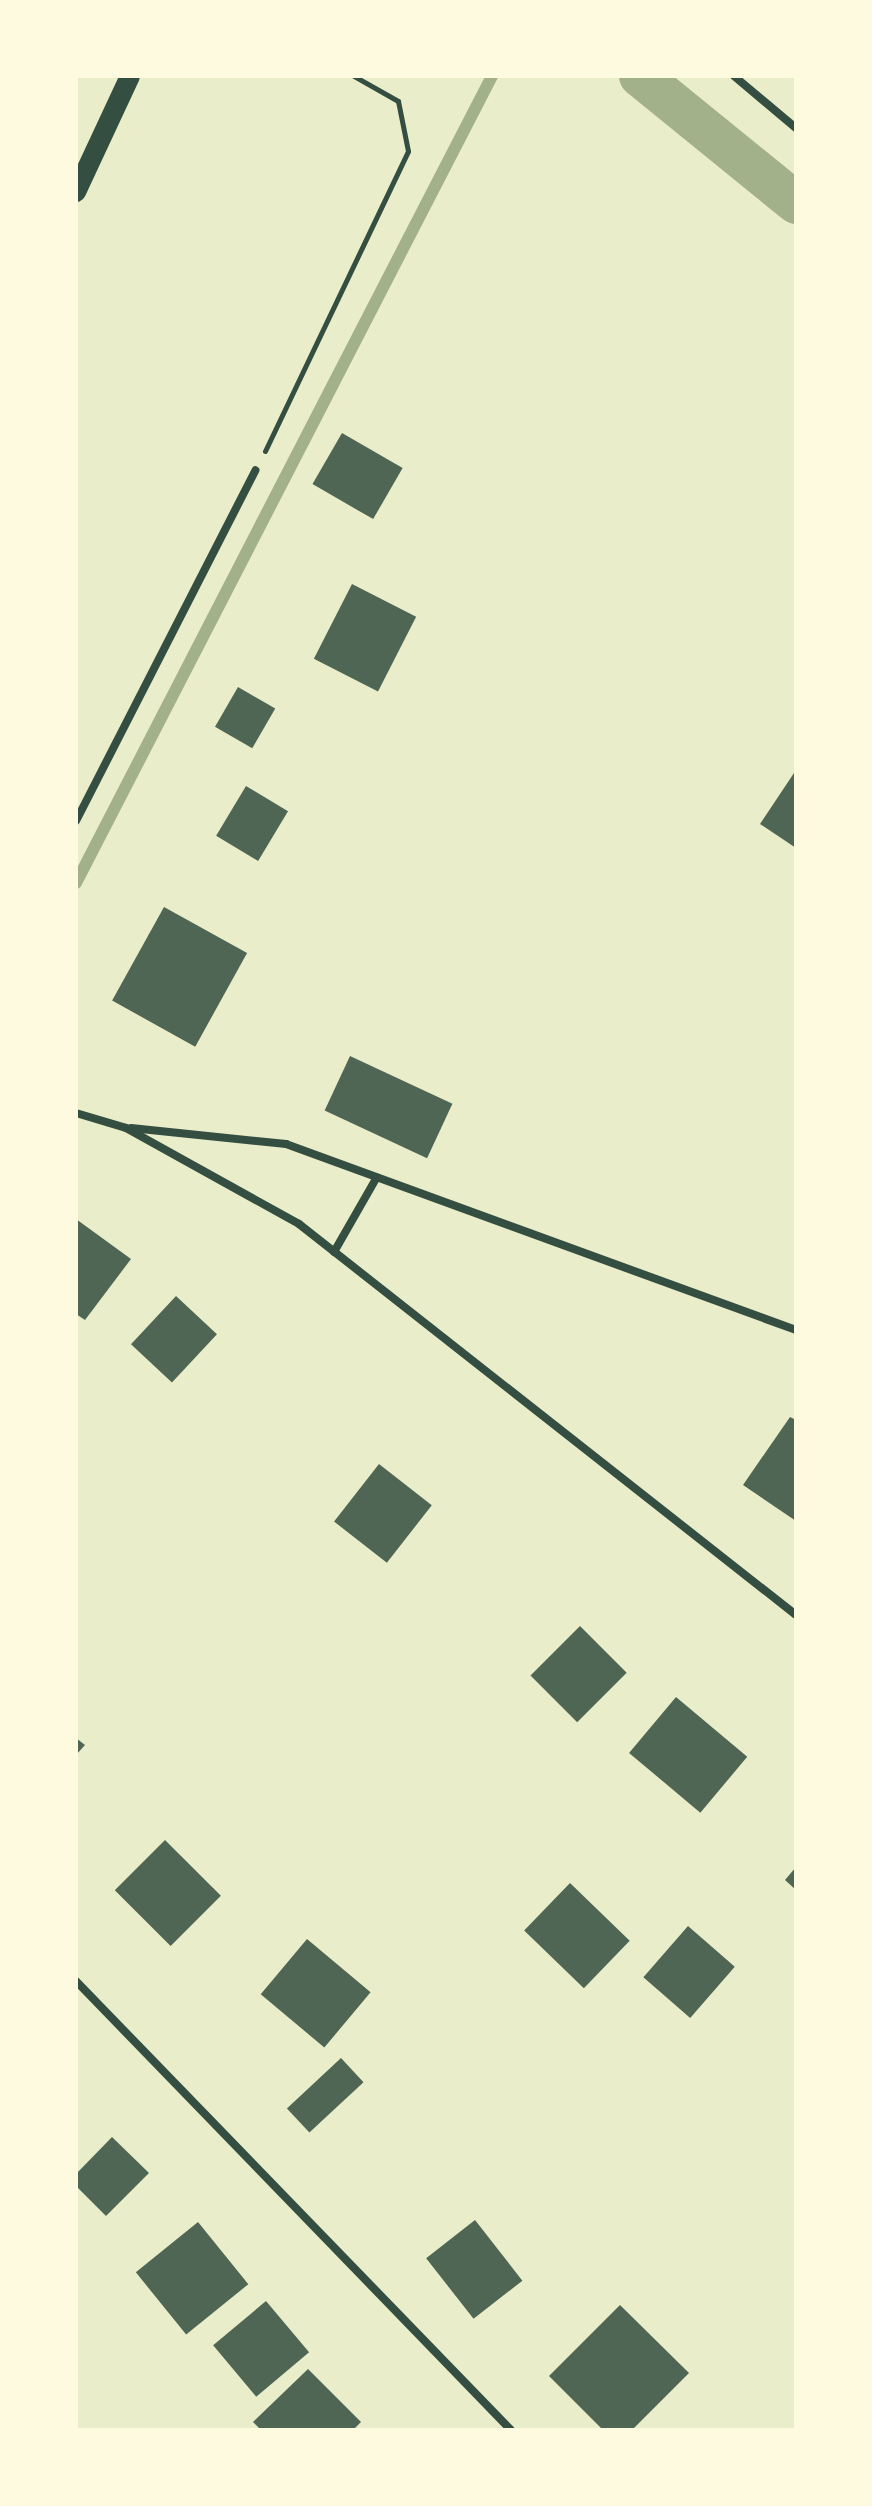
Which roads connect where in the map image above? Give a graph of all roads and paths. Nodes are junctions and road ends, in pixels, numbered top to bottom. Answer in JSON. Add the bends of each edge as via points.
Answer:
{"nodes":[{"id":1,"x":130,"y":76,"type":"edge"},
{"id":2,"x":354,"y":76,"type":"edge"},
{"id":3,"x":734,"y":76,"type":"edge"},
{"id":4,"x":796,"y":128,"type":"edge"},
{"id":5,"x":76,"y":192,"type":"edge"},
{"id":6,"x":256,"y":470,"type":"joint"},
{"id":7,"x":76,"y":821,"type":"edge"},
{"id":8,"x":76,"y":1113,"type":"edge"},
{"id":9,"x":126,"y":1128,"type":"junction"},
{"id":10,"x":377,"y":1177,"type":"junction"},
{"id":11,"x":334,"y":1252,"type":"junction"},
{"id":12,"x":796,"y":1330,"type":"edge"},
{"id":13,"x":796,"y":1615,"type":"edge"},
{"id":14,"x":76,"y":1981,"type":"edge"},
{"id":15,"x":511,"y":2430,"type":"edge"}],
"edges":[{"from":1,"to":5,"type":"main road"},
{"from":2,"to":6,"type":"path","via":[[398,101],[408,151]]},
{"from":3,"to":4,"type":"street"},
{"from":6,"to":7,"type":"street"},
{"from":8,"to":9,"type":"street"},
{"from":9,"to":10,"type":"street","via":[[286,1144]]},
{"from":9,"to":11,"type":"street","via":[[299,1224]]},
{"from":10,"to":11,"type":"street"},
{"from":10,"to":12,"type":"street"},
{"from":11,"to":13,"type":"street"},
{"from":14,"to":15,"type":"street"}]}
